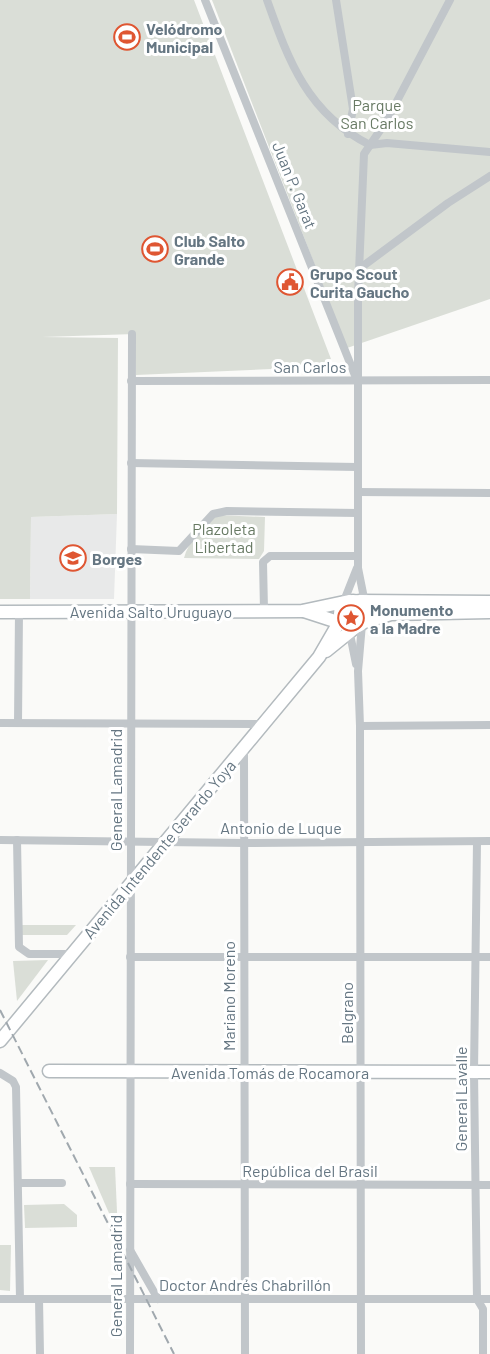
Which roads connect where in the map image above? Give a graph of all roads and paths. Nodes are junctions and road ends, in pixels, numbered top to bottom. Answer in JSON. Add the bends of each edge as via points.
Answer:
{"nodes":[{"id":1,"x":205,"y":0,"type":"edge"},
{"id":2,"x":267,"y":0,"type":"edge"},
{"id":3,"x":336,"y":0,"type":"edge"},
{"id":4,"x":450,"y":0,"type":"edge"},
{"id":5,"x":348,"y":135,"type":"junction"},
{"id":6,"x":370,"y":146,"type":"junction"},
{"id":7,"x":490,"y":152,"type":"edge"},
{"id":8,"x":490,"y":176,"type":"edge"},
{"id":9,"x":359,"y":269,"type":"junction"},
{"id":10,"x":132,"y":334,"type":"dead end"},
{"id":11,"x":490,"y":380,"type":"edge"},
{"id":12,"x":131,"y":381,"type":"junction"},
{"id":13,"x":357,"y":381,"type":"junction"},
{"id":14,"x":130,"y":463,"type":"junction"},
{"id":15,"x":357,"y":467,"type":"junction"},
{"id":16,"x":358,"y":492,"type":"junction"},
{"id":17,"x":490,"y":493,"type":"edge"},
{"id":18,"x":358,"y":513,"type":"junction"},
{"id":19,"x":130,"y":549,"type":"junction"},
{"id":20,"x":358,"y":556,"type":"junction"},
{"id":21,"x":358,"y":568,"type":"junction"},
{"id":22,"x":490,"y":602,"type":"edge"},
{"id":23,"x":264,"y":610,"type":"junction"},
{"id":24,"x":302,"y":611,"type":"junction"},
{"id":25,"x":0,"y":612,"type":"edge"},
{"id":26,"x":19,"y":612,"type":"junction"},
{"id":27,"x":131,"y":612,"type":"junction"},
{"id":28,"x":490,"y":612,"type":"edge"},
{"id":29,"x":352,"y":616,"type":"junction"},
{"id":30,"x":358,"y":671,"type":"junction"},
{"id":31,"x":0,"y":723,"type":"edge"},
{"id":32,"x":18,"y":723,"type":"junction"},
{"id":33,"x":263,"y":724,"type":"junction"},
{"id":34,"x":130,"y":725,"type":"junction"},
{"id":35,"x":360,"y":726,"type":"junction"},
{"id":36,"x":490,"y":726,"type":"edge"},
{"id":37,"x":244,"y":747,"type":"junction"},
{"id":38,"x":0,"y":840,"type":"edge"},
{"id":39,"x":16,"y":840,"type":"junction"},
{"id":40,"x":130,"y":842,"type":"junction"},
{"id":41,"x":166,"y":842,"type":"junction"},
{"id":42,"x":361,"y":842,"type":"junction"},
{"id":43,"x":477,"y":842,"type":"junction"},
{"id":44,"x":490,"y":842,"type":"edge"},
{"id":45,"x":244,"y":843,"type":"junction"},
{"id":46,"x":130,"y":884,"type":"junction"},
{"id":47,"x":72,"y":954,"type":"junction"},
{"id":48,"x":130,"y":957,"type":"junction"},
{"id":49,"x":243,"y":957,"type":"junction"},
{"id":50,"x":361,"y":957,"type":"junction"},
{"id":51,"x":475,"y":957,"type":"junction"},
{"id":52,"x":490,"y":957,"type":"edge"},
{"id":53,"x":0,"y":1041,"type":"edge"},
{"id":54,"x":49,"y":1071,"type":"dead end"},
{"id":55,"x":130,"y":1072,"type":"junction"},
{"id":56,"x":474,"y":1072,"type":"junction"},
{"id":57,"x":490,"y":1072,"type":"edge"},
{"id":58,"x":243,"y":1073,"type":"junction"},
{"id":59,"x":361,"y":1073,"type":"junction"},
{"id":60,"x":0,"y":1074,"type":"edge"},
{"id":61,"x":19,"y":1183,"type":"junction"},
{"id":62,"x":62,"y":1183,"type":"dead end"},
{"id":63,"x":130,"y":1184,"type":"junction"},
{"id":64,"x":244,"y":1185,"type":"junction"},
{"id":65,"x":361,"y":1185,"type":"junction"},
{"id":66,"x":476,"y":1185,"type":"junction"},
{"id":67,"x":490,"y":1185,"type":"edge"},
{"id":68,"x":130,"y":1250,"type":"junction"},
{"id":69,"x":0,"y":1299,"type":"edge"},
{"id":70,"x":20,"y":1299,"type":"junction"},
{"id":71,"x":39,"y":1299,"type":"junction"},
{"id":72,"x":130,"y":1299,"type":"junction"},
{"id":73,"x":158,"y":1299,"type":"junction"},
{"id":74,"x":246,"y":1299,"type":"junction"},
{"id":75,"x":362,"y":1299,"type":"junction"},
{"id":76,"x":477,"y":1299,"type":"junction"},
{"id":77,"x":490,"y":1299,"type":"edge"},
{"id":78,"x":40,"y":1354,"type":"edge"},
{"id":79,"x":130,"y":1354,"type":"edge"},
{"id":80,"x":245,"y":1354,"type":"edge"},
{"id":81,"x":361,"y":1354,"type":"edge"},
{"id":82,"x":483,"y":1354,"type":"edge"}],
"edges":[{"from":1,"to":13,"type":"street","name":"Juan P. Garat"},
{"from":2,"to":5,"type":"street","via":[[310,97]]},
{"from":3,"to":5,"type":"street","via":[[353,109]]},
{"from":4,"to":6,"type":"street","name":"Belgrano"},
{"from":5,"to":6,"type":"street"},
{"from":6,"to":7,"type":"street","via":[[387,143]]},
{"from":6,"to":9,"type":"street","name":"Belgrano","via":[[364,154]]},
{"from":8,"to":9,"type":"street","via":[[448,202]]},
{"from":9,"to":13,"type":"street","name":"Belgrano"},
{"from":10,"to":12,"type":"street","name":"General Lamadrid"},
{"from":11,"to":13,"type":"street","name":"San Carlos"},
{"from":12,"to":13,"type":"street","name":"San Carlos"},
{"from":12,"to":14,"type":"street","name":"General Lamadrid"},
{"from":13,"to":15,"type":"street","name":"Belgrano"},
{"from":14,"to":15,"type":"street"},
{"from":14,"to":19,"type":"street","name":"General Lamadrid"},
{"from":15,"to":16,"type":"street","name":"Belgrano"},
{"from":16,"to":17,"type":"street"},
{"from":16,"to":18,"type":"street","name":"Belgrano"},
{"from":18,"to":19,"type":"street","via":[[227,511],[213,514],[178,551]]},
{"from":18,"to":20,"type":"street","name":"Belgrano"},
{"from":19,"to":27,"type":"street","name":"General Lamadrid"},
{"from":20,"to":21,"type":"street","name":"Belgrano"},
{"from":20,"to":23,"type":"street","via":[[270,556],[263,562]]},
{"from":21,"to":29,"type":"street","name":"Belgrano"},
{"from":21,"to":29,"type":"street","name":"Belgrano"},
{"from":22,"to":29,"type":"main road","name":"Avenida Salto Uruguayo"},
{"from":23,"to":24,"type":"main road","name":"Avenida Salto Uruguayo"},
{"from":23,"to":27,"type":"main road","name":"Avenida Salto Uruguayo"},
{"from":24,"to":29,"type":"main road","name":"Avenida Salto Uruguayo"},
{"from":24,"to":29,"type":"main road","name":"Avenida Salto Uruguayo"},
{"from":25,"to":26,"type":"main road","name":"Avenida Salto Uruguayo"},
{"from":26,"to":27,"type":"main road","name":"Avenida Salto Uruguayo"},
{"from":26,"to":32,"type":"street"},
{"from":27,"to":34,"type":"street","name":"General Lamadrid"},
{"from":28,"to":29,"type":"main road","name":"Avenida Salto Uruguayo"},
{"from":29,"to":30,"type":"street","name":"Belgrano"},
{"from":29,"to":30,"type":"street","name":"Belgrano"},
{"from":29,"to":33,"type":"main road","name":"Avenida Intendente Gerardo Yoya"},
{"from":30,"to":35,"type":"street","name":"Belgrano"},
{"from":31,"to":32,"type":"street"},
{"from":32,"to":34,"type":"street"},
{"from":33,"to":34,"type":"street"},
{"from":33,"to":37,"type":"main road","name":"Avenida Intendente Gerardo Yoya"},
{"from":34,"to":40,"type":"street","name":"General Lamadrid"},
{"from":35,"to":36,"type":"street"},
{"from":35,"to":42,"type":"street","name":"Belgrano"},
{"from":37,"to":41,"type":"main road","name":"Avenida Intendente Gerardo Yoya"},
{"from":37,"to":45,"type":"street","name":"Mariano Moreno"},
{"from":38,"to":39,"type":"street","name":"Antonio de Luque"},
{"from":39,"to":40,"type":"street","name":"Antonio de Luque"},
{"from":39,"to":47,"type":"street","via":[[19,947],[29,954]]},
{"from":40,"to":41,"type":"street","name":"Antonio de Luque"},
{"from":40,"to":46,"type":"street","name":"General Lamadrid"},
{"from":41,"to":45,"type":"street","name":"Antonio de Luque"},
{"from":41,"to":46,"type":"main road","name":"Avenida Intendente Gerardo Yoya"},
{"from":42,"to":43,"type":"street","name":"Antonio de Luque"},
{"from":42,"to":45,"type":"street","name":"Antonio de Luque"},
{"from":42,"to":50,"type":"street","name":"Belgrano"},
{"from":43,"to":44,"type":"street","name":"Antonio de Luque"},
{"from":43,"to":51,"type":"street","name":"General Lavalle"},
{"from":45,"to":49,"type":"street","name":"Mariano Moreno"},
{"from":46,"to":47,"type":"main road","name":"Avenida Intendente Gerardo Yoya"},
{"from":46,"to":48,"type":"street","name":"General Lamadrid"},
{"from":47,"to":53,"type":"main road","name":"Avenida Intendente Gerardo Yoya"},
{"from":48,"to":49,"type":"street"},
{"from":48,"to":55,"type":"street","name":"General Lamadrid"},
{"from":49,"to":50,"type":"street"},
{"from":49,"to":58,"type":"street","name":"Mariano Moreno"},
{"from":50,"to":51,"type":"street"},
{"from":50,"to":59,"type":"street","name":"Belgrano"},
{"from":51,"to":52,"type":"street"},
{"from":51,"to":56,"type":"street","name":"General Lavalle"},
{"from":54,"to":55,"type":"main road","name":"Avenida Tomás de Rocamora"},
{"from":55,"to":58,"type":"main road","name":"Avenida Tomás de Rocamora"},
{"from":55,"to":63,"type":"street","name":"General Lamadrid"},
{"from":56,"to":57,"type":"main road","name":"Avenida Tomás de Rocamora"},
{"from":56,"to":59,"type":"main road","name":"Avenida Tomás de Rocamora"},
{"from":56,"to":66,"type":"street","name":"General Lavalle"},
{"from":58,"to":59,"type":"main road","name":"Avenida Tomás de Rocamora"},
{"from":58,"to":64,"type":"street","name":"Mariano Moreno"},
{"from":59,"to":65,"type":"street","name":"Belgrano"},
{"from":60,"to":61,"type":"street","via":[[16,1087]]},
{"from":61,"to":62,"type":"street"},
{"from":61,"to":70,"type":"street"},
{"from":63,"to":64,"type":"street","name":"República del Brasil"},
{"from":63,"to":68,"type":"street","name":"General Lamadrid"},
{"from":64,"to":65,"type":"street","name":"República del Brasil"},
{"from":64,"to":74,"type":"street","name":"Mariano Moreno"},
{"from":65,"to":66,"type":"street","name":"República del Brasil"},
{"from":65,"to":75,"type":"street","name":"Belgrano"},
{"from":66,"to":67,"type":"street","name":"República del Brasil"},
{"from":66,"to":76,"type":"street","name":"General Lavalle"},
{"from":68,"to":72,"type":"street","name":"General Lamadrid"},
{"from":68,"to":73,"type":"street"},
{"from":69,"to":70,"type":"street","name":"Doctor Andrés Chabrillón"},
{"from":70,"to":71,"type":"street","name":"Doctor Andrés Chabrillón"},
{"from":71,"to":72,"type":"street","name":"Doctor Andrés Chabrillón"},
{"from":71,"to":78,"type":"street"},
{"from":72,"to":73,"type":"street","name":"Doctor Andrés Chabrillón"},
{"from":72,"to":79,"type":"street","name":"General Lamadrid"},
{"from":73,"to":74,"type":"street","name":"Doctor Andrés Chabrillón"},
{"from":74,"to":75,"type":"street","name":"Doctor Andrés Chabrillón"},
{"from":74,"to":80,"type":"street","name":"Mariano Moreno"},
{"from":75,"to":76,"type":"street","name":"Doctor Andrés Chabrillón"},
{"from":75,"to":81,"type":"street","name":"Belgrano"},
{"from":76,"to":77,"type":"street","name":"Doctor Andrés Chabrillón"},
{"from":76,"to":82,"type":"street","name":"General Lavalle","via":[[483,1309]]}]}
